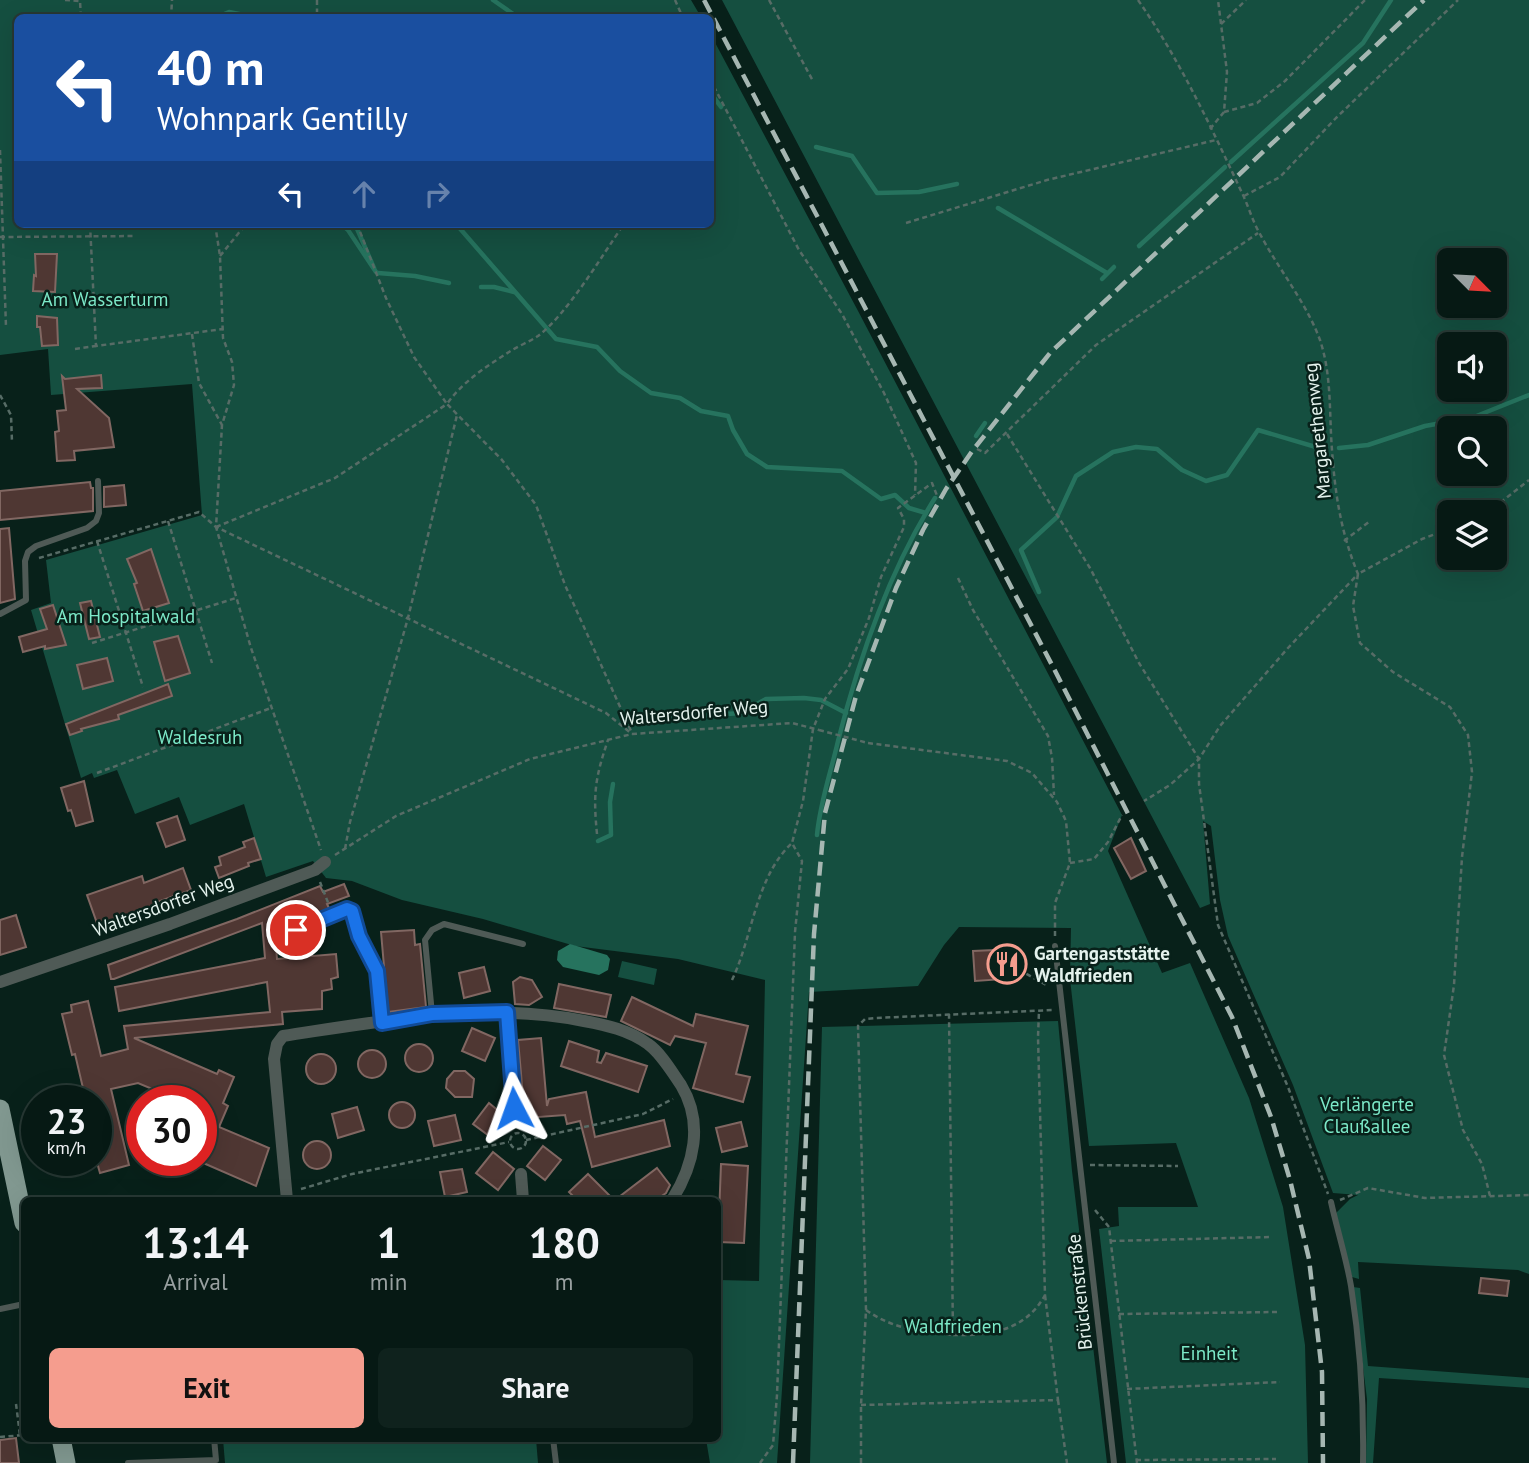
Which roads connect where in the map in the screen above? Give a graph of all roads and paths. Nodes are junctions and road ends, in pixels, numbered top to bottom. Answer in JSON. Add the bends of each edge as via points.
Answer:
{"nodes":[{"id":1,"x":65,"y":0,"type":"edge"},
{"id":2,"x":769,"y":0,"type":"edge"},
{"id":3,"x":1138,"y":0,"type":"edge"},
{"id":4,"x":1218,"y":0,"type":"edge"},
{"id":5,"x":1246,"y":0,"type":"edge"},
{"id":6,"x":1365,"y":0,"type":"edge"},
{"id":7,"x":1458,"y":0,"type":"edge"},
{"id":8,"x":81,"y":14,"type":"edge"},
{"id":9,"x":1221,"y":24,"type":"junction"},
{"id":10,"x":813,"y":81,"type":"dead end"},
{"id":11,"x":714,"y":87,"type":"edge"},
{"id":12,"x":1224,"y":112,"type":"junction"},
{"id":13,"x":1210,"y":129,"type":"junction"},
{"id":14,"x":1216,"y":140,"type":"junction"},
{"id":15,"x":0,"y":150,"type":"edge"},
{"id":16,"x":1244,"y":197,"type":"junction"},
{"id":17,"x":906,"y":223,"type":"dead end"},
{"id":18,"x":90,"y":228,"type":"edge"},
{"id":19,"x":216,"y":228,"type":"edge"},
{"id":20,"x":243,"y":228,"type":"edge"},
{"id":21,"x":359,"y":228,"type":"edge"},
{"id":22,"x":621,"y":228,"type":"edge"},
{"id":23,"x":1259,"y":233,"type":"junction"},
{"id":24,"x":91,"y":236,"type":"junction"},
{"id":25,"x":136,"y":236,"type":"dead end"},
{"id":26,"x":2,"y":237,"type":"edge"},
{"id":27,"x":220,"y":256,"type":"junction"},
{"id":28,"x":6,"y":327,"type":"dead end"},
{"id":29,"x":223,"y":329,"type":"junction"},
{"id":30,"x":191,"y":334,"type":"junction"},
{"id":31,"x":96,"y":346,"type":"junction"},
{"id":32,"x":75,"y":349,"type":"dead end"},
{"id":33,"x":0,"y":395,"type":"edge"},
{"id":34,"x":447,"y":404,"type":"junction"},
{"id":35,"x":457,"y":415,"type":"junction"},
{"id":36,"x":222,"y":425,"type":"junction"},
{"id":37,"x":1007,"y":434,"type":"junction"},
{"id":38,"x":12,"y":442,"type":"dead end"},
{"id":39,"x":977,"y":449,"type":"dead end"},
{"id":40,"x":1529,"y":480,"type":"edge"},
{"id":41,"x":98,"y":481,"type":"dead end"},
{"id":42,"x":915,"y":495,"type":"junction"},
{"id":43,"x":938,"y":498,"type":"dead end"},
{"id":44,"x":1504,"y":500,"type":"edge"},
{"id":45,"x":168,"y":521,"type":"junction"},
{"id":46,"x":1370,"y":521,"type":"dead end"},
{"id":47,"x":216,"y":527,"type":"junction"},
{"id":48,"x":1437,"y":533,"type":"edge"},
{"id":49,"x":97,"y":541,"type":"junction"},
{"id":50,"x":1344,"y":541,"type":"junction"},
{"id":51,"x":25,"y":561,"type":"junction"},
{"id":52,"x":1358,"y":574,"type":"junction"},
{"id":53,"x":958,"y":578,"type":"dead end"},
{"id":54,"x":237,"y":598,"type":"junction"},
{"id":55,"x":196,"y":611,"type":"junction"},
{"id":56,"x":0,"y":614,"type":"edge"},
{"id":57,"x":408,"y":618,"type":"junction"},
{"id":58,"x":126,"y":632,"type":"junction"},
{"id":59,"x":92,"y":643,"type":"dead end"},
{"id":60,"x":212,"y":663,"type":"dead end"},
{"id":61,"x":143,"y":687,"type":"dead end"},
{"id":62,"x":272,"y":708,"type":"junction"},
{"id":63,"x":813,"y":729,"type":"junction"},
{"id":64,"x":632,"y":734,"type":"junction"},
{"id":65,"x":608,"y":740,"type":"junction"},
{"id":66,"x":1199,"y":759,"type":"junction"},
{"id":67,"x":97,"y":773,"type":"dead end"},
{"id":68,"x":1144,"y":801,"type":"dead end"},
{"id":69,"x":1056,"y":802,"type":"junction"},
{"id":70,"x":1122,"y":815,"type":"dead end"},
{"id":71,"x":597,"y":834,"type":"dead end"},
{"id":72,"x":792,"y":843,"type":"junction"},
{"id":73,"x":345,"y":849,"type":"junction"},
{"id":74,"x":1070,"y":863,"type":"junction"},
{"id":75,"x":320,"y":866,"type":"junction"},
{"id":76,"x":333,"y":915,"type":"junction"},
{"id":77,"x":296,"y":930,"type":"dead end"},
{"id":78,"x":523,"y":944,"type":"dead end"},
{"id":79,"x":1055,"y":946,"type":"joint"},
{"id":80,"x":1018,"y":963,"type":"dead end"},
{"id":81,"x":732,"y":980,"type":"dead end"},
{"id":82,"x":0,"y":982,"type":"edge"},
{"id":83,"x":1048,"y":986,"type":"dead end"},
{"id":84,"x":1039,"y":1011,"type":"junction"},
{"id":85,"x":1061,"y":1011,"type":"junction"},
{"id":86,"x":507,"y":1012,"type":"junction"},
{"id":87,"x":432,"y":1014,"type":"junction"},
{"id":88,"x":949,"y":1014,"type":"junction"},
{"id":89,"x":382,"y":1023,"type":"junction"},
{"id":90,"x":685,"y":1092,"type":"junction"},
{"id":91,"x":0,"y":1108,"type":"edge"},
{"id":92,"x":514,"y":1108,"type":"dead end"},
{"id":93,"x":526,"y":1140,"type":"junction"},
{"id":94,"x":509,"y":1142,"type":"junction"},
{"id":95,"x":1079,"y":1164,"type":"junction"},
{"id":96,"x":1178,"y":1166,"type":"dead end"},
{"id":97,"x":521,"y":1174,"type":"dead end"},
{"id":98,"x":1529,"y":1195,"type":"edge"},
{"id":99,"x":1490,"y":1196,"type":"junction"},
{"id":100,"x":286,"y":1197,"type":"edge"},
{"id":101,"x":291,"y":1197,"type":"edge"},
{"id":102,"x":523,"y":1197,"type":"edge"},
{"id":103,"x":674,"y":1197,"type":"edge"},
{"id":104,"x":1085,"y":1197,"type":"junction"},
{"id":105,"x":1331,"y":1202,"type":"junction"},
{"id":106,"x":21,"y":1209,"type":"edge"},
{"id":107,"x":1271,"y":1237,"type":"dead end"},
{"id":108,"x":1111,"y":1241,"type":"junction"},
{"id":109,"x":1045,"y":1295,"type":"junction"},
{"id":110,"x":21,"y":1305,"type":"edge"},
{"id":111,"x":0,"y":1309,"type":"edge"},
{"id":112,"x":866,"y":1310,"type":"junction"},
{"id":113,"x":1277,"y":1312,"type":"dead end"},
{"id":114,"x":1119,"y":1314,"type":"junction"},
{"id":115,"x":953,"y":1335,"type":"junction"},
{"id":116,"x":1280,"y":1382,"type":"dead end"},
{"id":117,"x":1127,"y":1389,"type":"junction"},
{"id":118,"x":1058,"y":1400,"type":"junction"},
{"id":119,"x":16,"y":1404,"type":"dead end"},
{"id":120,"x":861,"y":1405,"type":"junction"},
{"id":121,"x":21,"y":1430,"type":"edge"},
{"id":122,"x":21,"y":1435,"type":"edge"},
{"id":123,"x":0,"y":1437,"type":"edge"},
{"id":124,"x":62,"y":1442,"type":"edge"},
{"id":125,"x":214,"y":1442,"type":"edge"},
{"id":126,"x":553,"y":1442,"type":"edge"},
{"id":127,"x":1276,"y":1459,"type":"dead end"},
{"id":128,"x":216,"y":1461,"type":"edge"},
{"id":129,"x":1136,"y":1461,"type":"edge"},
{"id":130,"x":65,"y":1463,"type":"edge"},
{"id":131,"x":128,"y":1463,"type":"edge"},
{"id":132,"x":556,"y":1463,"type":"edge"},
{"id":133,"x":760,"y":1463,"type":"edge"},
{"id":134,"x":861,"y":1463,"type":"edge"},
{"id":135,"x":1067,"y":1463,"type":"edge"},
{"id":136,"x":1114,"y":1463,"type":"edge"},
{"id":137,"x":1363,"y":1463,"type":"edge"}],
"edges":[{"from":1,"to":8,"type":"path","via":[[80,1]]},
{"from":2,"to":10,"type":"path"},
{"from":3,"to":13,"type":"path","name":"Margarethenweg","via":[[1166,40]]},
{"from":4,"to":9,"type":"path"},
{"from":5,"to":9,"type":"path"},
{"from":6,"to":12,"type":"path","via":[[1285,82],[1257,103]]},
{"from":7,"to":16,"type":"path","via":[[1280,177]]},
{"from":9,"to":12,"type":"path","via":[[1227,72]]},
{"from":11,"to":42,"type":"path","via":[[799,250],[842,314],[884,393],[916,463]]},
{"from":12,"to":13,"type":"path"},
{"from":13,"to":14,"type":"path","name":"Margarethenweg"},
{"from":14,"to":16,"type":"path","name":"Margarethenweg"},
{"from":14,"to":17,"type":"path","via":[[1047,180]]},
{"from":15,"to":26,"type":"path"},
{"from":16,"to":23,"type":"path","name":"Margarethenweg"},
{"from":18,"to":24,"type":"path"},
{"from":19,"to":27,"type":"path"},
{"from":20,"to":27,"type":"path"},
{"from":21,"to":34,"type":"path","via":[[414,357]]},
{"from":22,"to":34,"type":"path","via":[[560,315],[474,376]]},
{"from":23,"to":37,"type":"path","via":[[1096,345]]},
{"from":23,"to":50,"type":"path","name":"Margarethenweg","via":[[1320,341],[1330,384],[1332,450]]},
{"from":24,"to":25,"type":"path"},
{"from":24,"to":26,"type":"path"},
{"from":24,"to":31,"type":"path"},
{"from":26,"to":28,"type":"path"},
{"from":27,"to":29,"type":"path"},
{"from":29,"to":30,"type":"path"},
{"from":29,"to":36,"type":"path","via":[[234,385]]},
{"from":30,"to":31,"type":"path"},
{"from":30,"to":36,"type":"path","via":[[199,383]]},
{"from":31,"to":32,"type":"path"},
{"from":33,"to":38,"type":"path","via":[[11,415]]},
{"from":34,"to":35,"type":"path"},
{"from":34,"to":47,"type":"path","via":[[335,478]]},
{"from":35,"to":57,"type":"path"},
{"from":35,"to":64,"type":"path","via":[[502,460],[536,505],[565,585]]},
{"from":36,"to":47,"type":"path"},
{"from":37,"to":39,"type":"path","via":[[985,453]]},
{"from":37,"to":66,"type":"path"},
{"from":40,"to":44,"type":"path"},
{"from":41,"to":51,"type":"lane","via":[[96,521],[36,547]]},
{"from":42,"to":43,"type":"path","via":[[932,484]]},
{"from":42,"to":63,"type":"path","via":[[899,508],[904,527],[869,618],[848,669],[825,701]]},
{"from":45,"to":47,"type":"path","via":[[199,512]]},
{"from":45,"to":49,"type":"path"},
{"from":45,"to":55,"type":"path"},
{"from":46,"to":50,"type":"path"},
{"from":47,"to":54,"type":"path"},
{"from":47,"to":57,"type":"path"},
{"from":48,"to":52,"type":"path"},
{"from":49,"to":51,"type":"path"},
{"from":49,"to":58,"type":"path"},
{"from":50,"to":52,"type":"path","name":"Margarethenweg"},
{"from":51,"to":56,"type":"lane","via":[[26,600]]},
{"from":52,"to":66,"type":"path","via":[[1228,716]]},
{"from":52,"to":99,"type":"path","via":[[1353,606],[1360,643],[1393,672],[1450,706],[1468,735],[1472,772],[1444,1055],[1463,1130],[1482,1164]]},
{"from":53,"to":69,"type":"path","via":[[1048,736]]},
{"from":54,"to":55,"type":"path"},
{"from":54,"to":62,"type":"path"},
{"from":55,"to":58,"type":"path"},
{"from":55,"to":60,"type":"path"},
{"from":57,"to":64,"type":"path","via":[[606,713]]},
{"from":57,"to":73,"type":"path"},
{"from":58,"to":59,"type":"path"},
{"from":58,"to":61,"type":"path"},
{"from":62,"to":67,"type":"path"},
{"from":62,"to":75,"type":"path"},
{"from":63,"to":64,"type":"path","name":"Waltersdorfer Weg","via":[[792,723]]},
{"from":63,"to":69,"type":"path","name":"Waltersdorfer Weg","bridge":true,"via":[[868,743],[1007,761],[1032,773]]},
{"from":63,"to":72,"type":"path"},
{"from":64,"to":65,"type":"path","name":"Waltersdorfer Weg"},
{"from":65,"to":71,"type":"path","via":[[594,797]]},
{"from":65,"to":73,"type":"path","name":"Waltersdorfer Weg","via":[[518,764],[396,816]]},
{"from":66,"to":68,"type":"path"},
{"from":66,"to":105,"type":"path","via":[[1217,925],[1292,1097]]},
{"from":69,"to":74,"type":"path","name":"Waltersdorfer Weg","via":[[1066,821]]},
{"from":70,"to":74,"type":"path","via":[[1094,859]]},
{"from":72,"to":81,"type":"path","via":[[778,857]]},
{"from":72,"to":133,"type":"path","via":[[802,861],[795,932],[780,1328],[773,1445]]},
{"from":73,"to":75,"type":"path","name":"Waltersdorfer Weg"},
{"from":74,"to":79,"type":"path","name":"Waltersdorfer Weg","via":[[1055,903]]},
{"from":75,"to":76,"type":"path"},
{"from":75,"to":82,"type":"street","name":"Waltersdorfer Weg","via":[[170,925]]},
{"from":76,"to":77,"type":"lane"},
{"from":76,"to":89,"type":"lane","via":[[352,911],[377,971]]},
{"from":78,"to":87,"type":"lane","via":[[444,924],[432,930],[425,940]]},
{"from":79,"to":85,"type":"lane"},
{"from":80,"to":83,"type":"path","via":[[1023,972]]},
{"from":84,"to":85,"type":"path"},
{"from":84,"to":88,"type":"path"},
{"from":84,"to":109,"type":"path"},
{"from":85,"to":95,"type":"lane","name":"Brückenstraße"},
{"from":86,"to":87,"type":"street"},
{"from":86,"to":90,"type":"street","via":[[552,1014],[629,1032],[650,1045]]},
{"from":86,"to":92,"type":"street"},
{"from":87,"to":89,"type":"street"},
{"from":88,"to":112,"type":"path","via":[[865,1019],[859,1026]]},
{"from":88,"to":115,"type":"path"},
{"from":89,"to":100,"type":"street","via":[[283,1036],[277,1044],[274,1059]]},
{"from":90,"to":93,"type":"path","via":[[643,1114]]},
{"from":90,"to":103,"type":"street","via":[[696,1140]]},
{"from":91,"to":106,"type":"main road"},
{"from":93,"to":94,"type":"path","via":[[517,1133]]},
{"from":93,"to":94,"type":"path","via":[[519,1150]]},
{"from":94,"to":101,"type":"path","via":[[352,1174]]},
{"from":95,"to":96,"type":"path"},
{"from":95,"to":104,"type":"lane","name":"Brückenstraße"},
{"from":97,"to":102,"type":"street"},
{"from":98,"to":99,"type":"path"},
{"from":99,"to":105,"type":"path","via":[[1425,1198],[1368,1188]]},
{"from":104,"to":108,"type":"path","via":[[1109,1227]]},
{"from":104,"to":136,"type":"lane","name":"Brückenstraße"},
{"from":105,"to":137,"type":"lane","via":[[1350,1284],[1359,1352]]},
{"from":107,"to":108,"type":"path"},
{"from":108,"to":114,"type":"path"},
{"from":109,"to":115,"type":"path","via":[[1037,1308],[1013,1327],[982,1335]]},
{"from":109,"to":118,"type":"path"},
{"from":110,"to":111,"type":"lane"},
{"from":112,"to":115,"type":"path","via":[[904,1329]]},
{"from":112,"to":120,"type":"path"},
{"from":113,"to":114,"type":"path"},
{"from":114,"to":117,"type":"path"},
{"from":116,"to":117,"type":"path"},
{"from":117,"to":129,"type":"path"},
{"from":118,"to":120,"type":"path"},
{"from":118,"to":135,"type":"path"},
{"from":119,"to":121,"type":"path"},
{"from":120,"to":134,"type":"path"},
{"from":122,"to":123,"type":"path"},
{"from":124,"to":130,"type":"main road"},
{"from":125,"to":128,"type":"lane"},
{"from":126,"to":132,"type":"lane"},
{"from":127,"to":129,"type":"path"},
{"from":128,"to":131,"type":"lane"}]}
